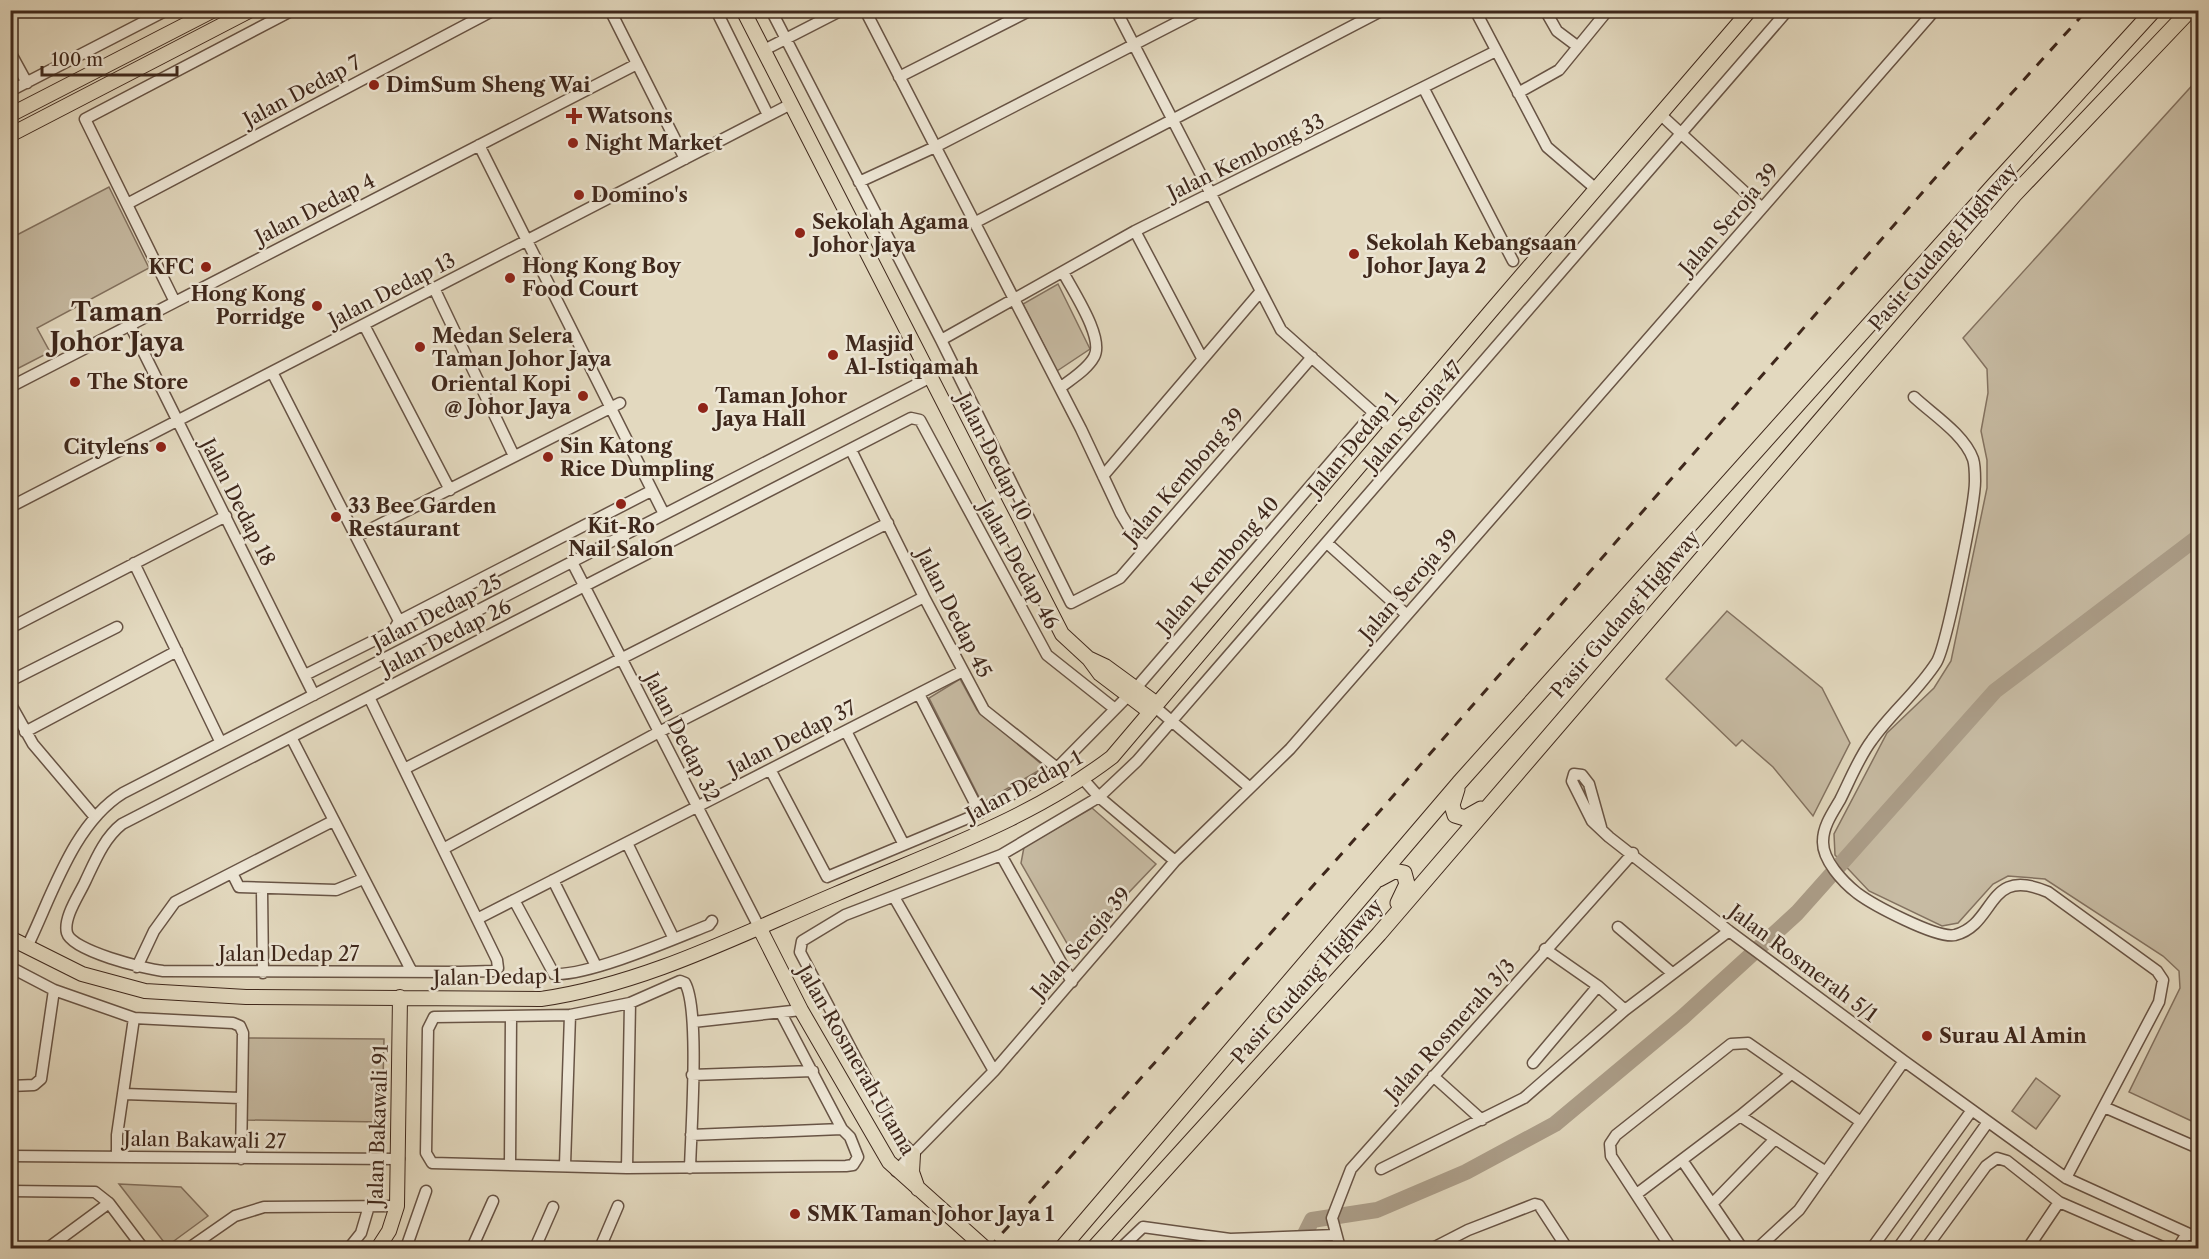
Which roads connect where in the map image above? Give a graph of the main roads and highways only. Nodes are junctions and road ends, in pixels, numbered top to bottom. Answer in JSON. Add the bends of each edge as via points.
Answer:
{"nodes":[{"id":1,"x":214,"y":10,"type":"edge"},
{"id":2,"x":251,"y":10,"type":"edge"},
{"id":3,"x":743,"y":10,"type":"edge"},
{"id":4,"x":1750,"y":10,"type":"edge"},
{"id":5,"x":2154,"y":10,"type":"edge"},
{"id":6,"x":2190,"y":10,"type":"edge"},
{"id":7,"x":10,"y":115,"type":"edge"},
{"id":8,"x":10,"y":135,"type":"edge"},
{"id":9,"x":1154,"y":708,"type":"junction"},
{"id":10,"x":1459,"y":783,"type":"junction"},
{"id":11,"x":1494,"y":801,"type":"junction"},
{"id":12,"x":1369,"y":886,"type":"junction"},
{"id":13,"x":760,"y":928,"type":"junction"},
{"id":14,"x":1379,"y":934,"type":"junction"},
{"id":15,"x":10,"y":938,"type":"edge"},
{"id":16,"x":400,"y":997,"type":"junction"},
{"id":17,"x":913,"y":1154,"type":"road end"},
{"id":18,"x":919,"y":1191,"type":"junction"},
{"id":19,"x":378,"y":1248,"type":"edge"},
{"id":20,"x":985,"y":1248,"type":"edge"},
{"id":21,"x":1062,"y":1248,"type":"edge"},
{"id":22,"x":1094,"y":1248,"type":"edge"}],
"edges":[{"from":1,"to":7,"type":"main road"},
{"from":2,"to":8,"type":"main road"},
{"from":3,"to":9,"type":"main road","name":"Jalan Dedap 10","via":[[1062,634],[1100,674]]},
{"from":4,"to":9,"type":"main road","name":"Jalan Dedap 1"},
{"from":5,"to":10,"type":"highway","name":"Pasir Gudang Highway"},
{"from":6,"to":11,"type":"highway","name":"Pasir Gudang Highway","via":[[2014,195]]},
{"from":9,"to":13,"type":"main road","name":"Jalan Dedap 1","via":[[1112,757],[1083,779],[1009,821]]},
{"from":10,"to":11,"type":"highway","via":[[1452,805],[1460,818]]},
{"from":10,"to":12,"type":"highway","name":"Pasir Gudang Highway"},
{"from":11,"to":14,"type":"highway","name":"Pasir Gudang Highway"},
{"from":12,"to":14,"type":"highway","via":[[1394,871],[1407,878],[1405,892]]},
{"from":12,"to":21,"type":"highway","name":"Pasir Gudang Highway"},
{"from":13,"to":16,"type":"main road","name":"Jalan Dedap 1","via":[[627,981],[580,993],[541,999]]},
{"from":13,"to":18,"type":"main road","name":"Jalan Rosmerah Utama","via":[[879,1148],[896,1171]]},
{"from":14,"to":22,"type":"highway","name":"Pasir Gudang Highway"},
{"from":15,"to":16,"type":"main road","name":"Jalan Dedap 1","via":[[82,974],[145,992],[246,997]]},
{"from":16,"to":19,"type":"main road","name":"Jalan Bakawali 91","via":[[397,1206],[389,1231]]},
{"from":17,"to":18,"type":"main road","via":[[912,1172]]},
{"from":18,"to":20,"type":"main road","name":"Jalan Rosmerah Utama"}]}
